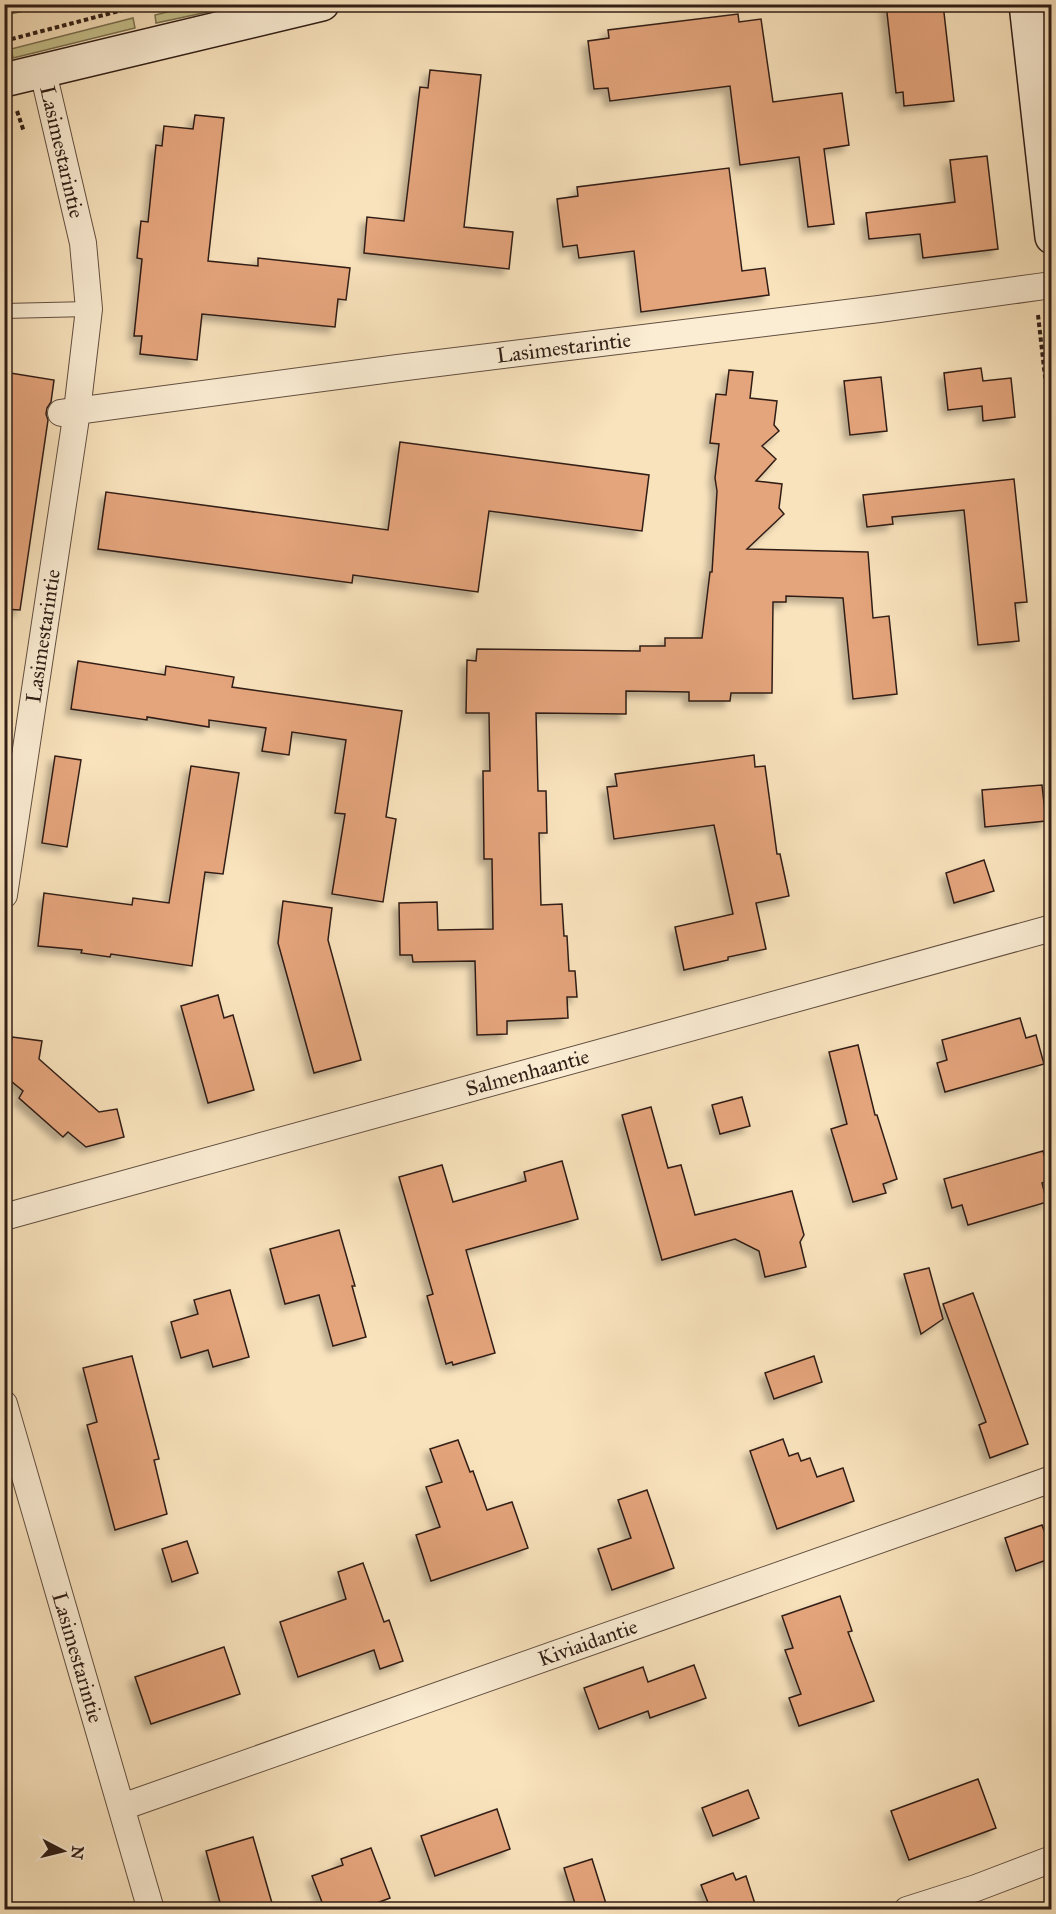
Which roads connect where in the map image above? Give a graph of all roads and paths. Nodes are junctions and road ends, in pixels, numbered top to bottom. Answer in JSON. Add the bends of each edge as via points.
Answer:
{"nodes":[{"id":1,"x":146,"y":4,"type":"edge"},
{"id":2,"x":322,"y":4,"type":"edge"},
{"id":3,"x":1026,"y":4,"type":"edge"},
{"id":4,"x":4,"y":40,"type":"edge"},
{"id":5,"x":43,"y":72,"type":"junction"},
{"id":6,"x":4,"y":80,"type":"edge"},
{"id":7,"x":1052,"y":237,"type":"edge"},
{"id":8,"x":1052,"y":285,"type":"edge"},
{"id":9,"x":89,"y":309,"type":"junction"},
{"id":10,"x":4,"y":311,"type":"edge"},
{"id":11,"x":69,"y":412,"type":"junction"},
{"id":12,"x":4,"y":895,"type":"edge"},
{"id":13,"x":1052,"y":927,"type":"edge"},
{"id":14,"x":4,"y":1217,"type":"edge"},
{"id":15,"x":4,"y":1404,"type":"edge"},
{"id":16,"x":1052,"y":1479,"type":"edge"},
{"id":17,"x":122,"y":1807,"type":"junction"},
{"id":18,"x":1052,"y":1859,"type":"edge"},
{"id":19,"x":151,"y":1910,"type":"edge"},
{"id":20,"x":907,"y":1910,"type":"edge"}],
"edges":[{"from":1,"to":4,"type":"path"},
{"from":2,"to":5,"type":"street"},
{"from":3,"to":7,"type":"street"},
{"from":5,"to":6,"type":"street"},
{"from":5,"to":9,"type":"street","name":"Lasimestarintie","via":[[83,243]]},
{"from":8,"to":11,"type":"street","name":"Lasimestarintie"},
{"from":9,"to":10,"type":"lane"},
{"from":9,"to":11,"type":"street","name":"Lasimestarintie"},
{"from":11,"to":12,"type":"street","name":"Lasimestarintie"},
{"from":13,"to":14,"type":"street","name":"Salmenhaantie"},
{"from":15,"to":17,"type":"street","name":"Lasimestarintie"},
{"from":16,"to":17,"type":"street","name":"Kiviaidantie"},
{"from":17,"to":19,"type":"street","name":"Lasimestarintie"},
{"from":18,"to":20,"type":"street"}]}
